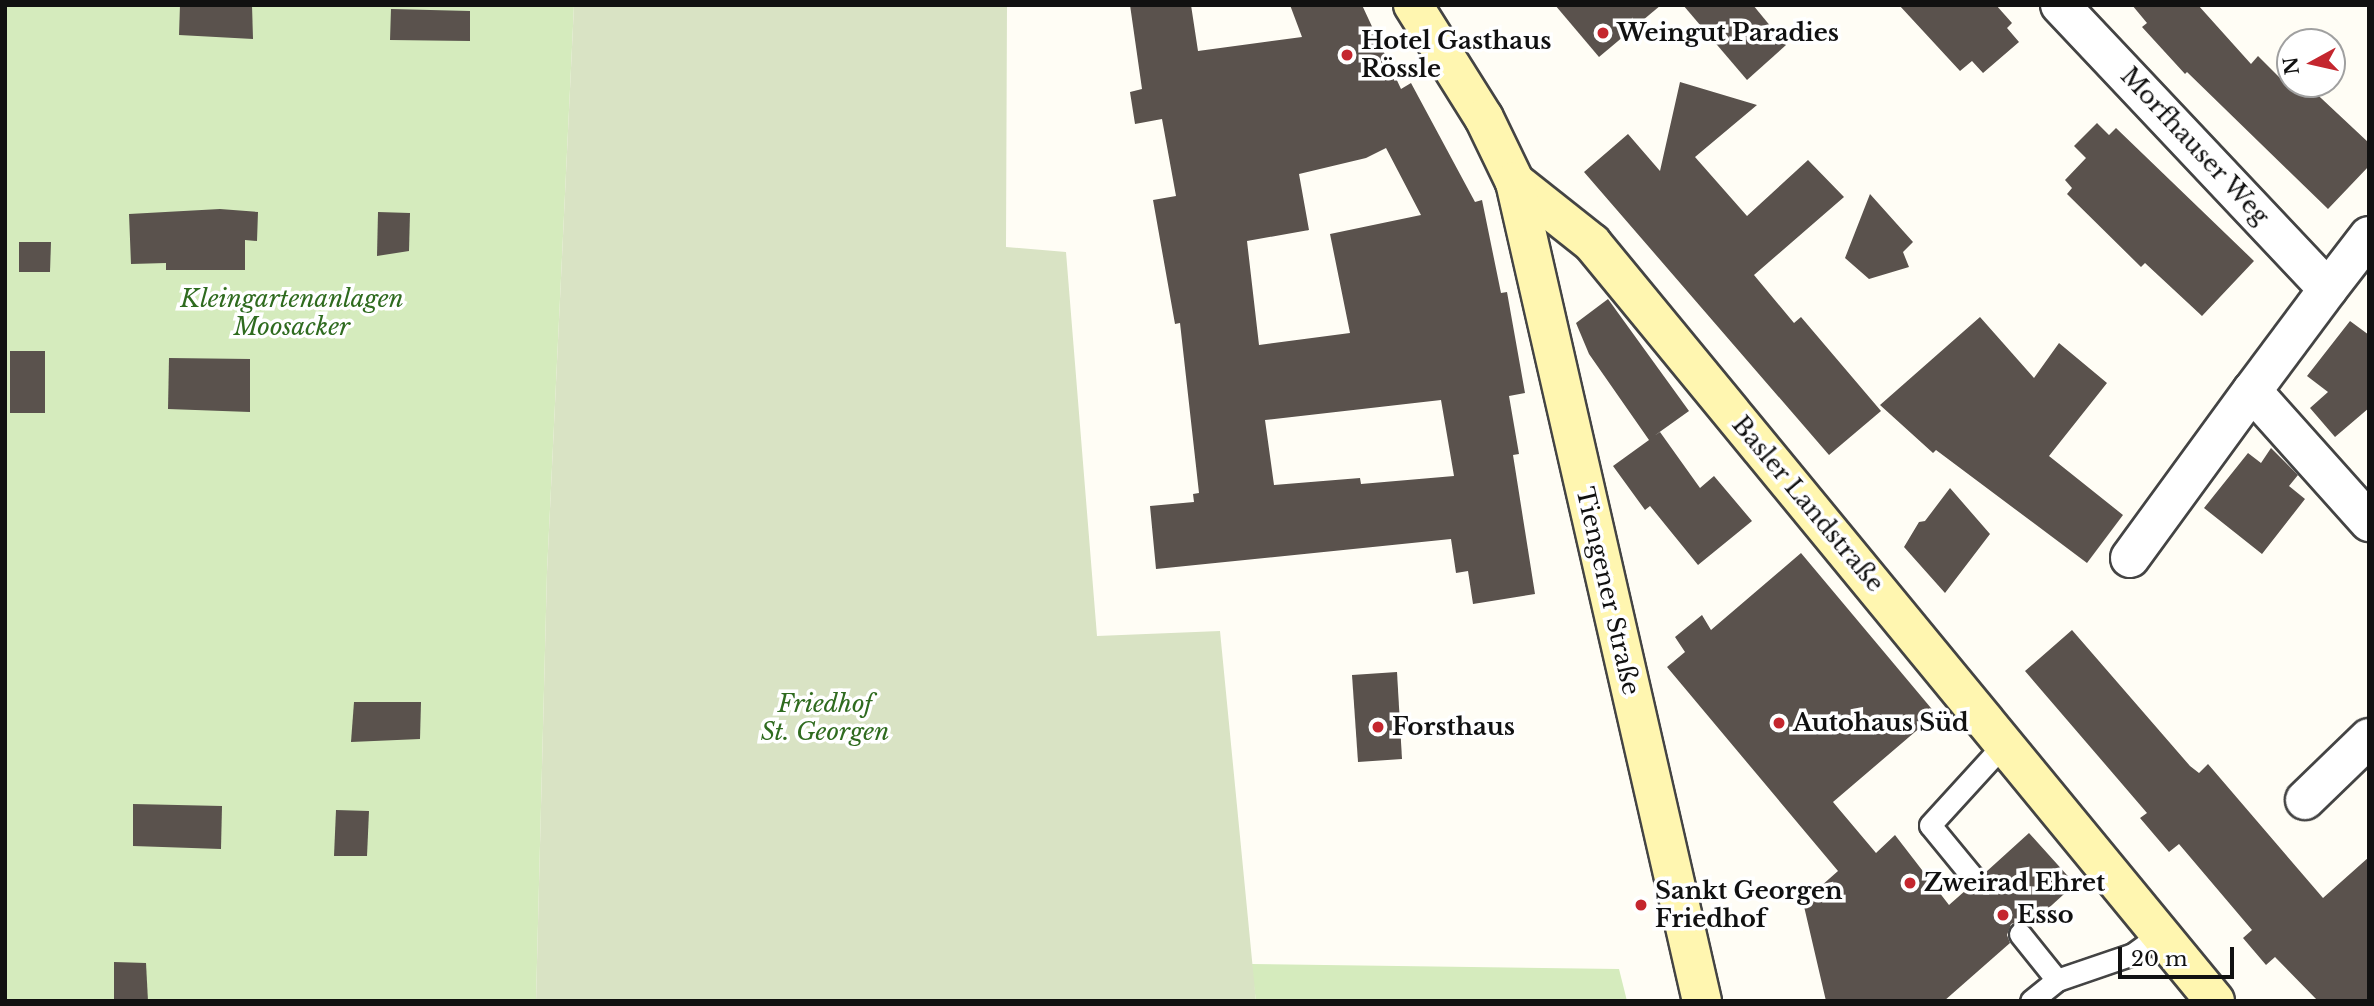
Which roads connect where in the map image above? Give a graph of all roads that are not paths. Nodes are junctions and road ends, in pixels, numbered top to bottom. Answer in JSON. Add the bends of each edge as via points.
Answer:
{"nodes":[{"id":1,"x":1413,"y":5,"type":"edge"},
{"id":2,"x":2060,"y":5,"type":"edge"},
{"id":3,"x":1515,"y":182,"type":"junction"},
{"id":4,"x":2369,"y":236,"type":"edge"},
{"id":5,"x":2328,"y":289,"type":"junction"},
{"id":6,"x":2252,"y":391,"type":"junction"},
{"id":7,"x":2369,"y":522,"type":"edge"},
{"id":8,"x":2130,"y":558,"type":"dead end"},
{"id":9,"x":2369,"y":738,"type":"edge"},
{"id":10,"x":2004,"y":744,"type":"junction"},
{"id":11,"x":2305,"y":800,"type":"dead end"},
{"id":12,"x":1976,"y":881,"type":"dead end"},
{"id":13,"x":2020,"y":934,"type":"dead end"},
{"id":14,"x":2158,"y":936,"type":"junction"},
{"id":15,"x":2057,"y":980,"type":"junction"},
{"id":16,"x":1702,"y":1001,"type":"edge"},
{"id":17,"x":2031,"y":1001,"type":"edge"},
{"id":18,"x":2215,"y":1001,"type":"edge"}],
"edges":[{"from":1,"to":3,"type":"street","name":"Basler Landstraße","via":[[1484,118]]},
{"from":2,"to":5,"type":"street","name":"Morfhauser Weg"},
{"from":3,"to":10,"type":"street","name":"Basler Landstraße","via":[[1592,243]]},
{"from":3,"to":16,"type":"street","name":"Tiengener Straße"},
{"from":4,"to":5,"type":"street"},
{"from":5,"to":6,"type":"street"},
{"from":6,"to":7,"type":"street"},
{"from":6,"to":8,"type":"street"},
{"from":9,"to":11,"type":"street"},
{"from":10,"to":12,"type":"lane","via":[[1930,825]]},
{"from":10,"to":14,"type":"street","name":"Basler Landstraße"},
{"from":13,"to":15,"type":"lane"},
{"from":14,"to":15,"type":"lane","via":[[2133,954]]},
{"from":14,"to":18,"type":"street","name":"Basler Landstraße"},
{"from":15,"to":17,"type":"lane"}]}
